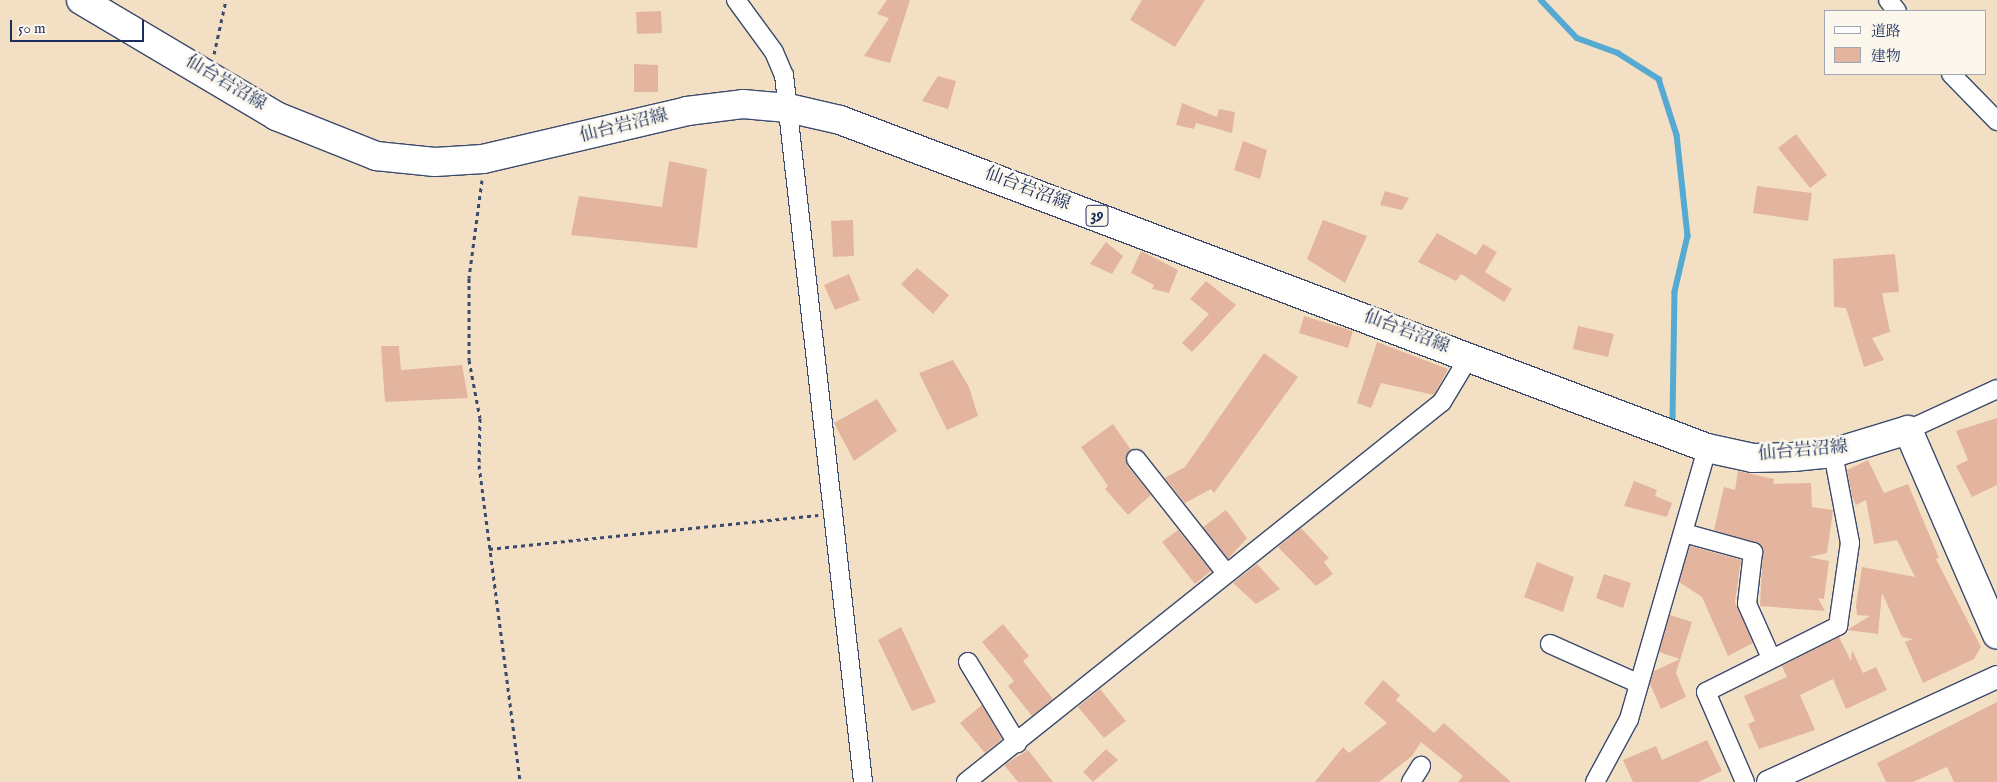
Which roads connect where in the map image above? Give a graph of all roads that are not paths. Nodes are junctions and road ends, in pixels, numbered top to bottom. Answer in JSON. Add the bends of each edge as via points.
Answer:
{"nodes":[{"id":1,"x":81,"y":0,"type":"edge"},
{"id":2,"x":736,"y":0,"type":"edge"},
{"id":3,"x":1888,"y":0,"type":"edge"},
{"id":4,"x":1896,"y":10,"type":"edge"},
{"id":5,"x":1951,"y":75,"type":"edge"},
{"id":6,"x":788,"y":108,"type":"junction"},
{"id":7,"x":1997,"y":121,"type":"edge"},
{"id":8,"x":1469,"y":356,"type":"junction"},
{"id":9,"x":1997,"y":390,"type":"edge"},
{"id":10,"x":1908,"y":430,"type":"junction"},
{"id":11,"x":1707,"y":448,"type":"junction"},
{"id":12,"x":1833,"y":453,"type":"junction"},
{"id":13,"x":1136,"y":459,"type":"dead end"},
{"id":14,"x":1684,"y":532,"type":"junction"},
{"id":15,"x":1226,"y":573,"type":"junction"},
{"id":16,"x":1997,"y":635,"type":"edge"},
{"id":17,"x":1550,"y":644,"type":"dead end"},
{"id":18,"x":1771,"y":658,"type":"junction"},
{"id":19,"x":968,"y":662,"type":"dead end"},
{"id":20,"x":1997,"y":677,"type":"edge"},
{"id":21,"x":1637,"y":683,"type":"junction"},
{"id":22,"x":1017,"y":743,"type":"junction"},
{"id":23,"x":1421,"y":766,"type":"dead end"},
{"id":24,"x":863,"y":782,"type":"edge"},
{"id":25,"x":966,"y":782,"type":"edge"},
{"id":26,"x":1411,"y":782,"type":"edge"},
{"id":27,"x":1595,"y":782,"type":"edge"},
{"id":28,"x":1744,"y":782,"type":"edge"},
{"id":29,"x":1768,"y":782,"type":"edge"}],
"edges":[{"from":1,"to":6,"type":"main road","name":"仙台岩沼線","number":"39","via":[[276,116],[376,156],[435,162],[483,159],[687,111],[743,104]]},
{"from":2,"to":6,"type":"street","via":[[774,52],[784,74]]},
{"from":3,"to":4,"type":"street"},
{"from":5,"to":7,"type":"street"},
{"from":6,"to":8,"type":"main road","name":"仙台岩沼線","number":"39","via":[[840,120]]},
{"from":6,"to":24,"type":"street"},
{"from":8,"to":11,"type":"main road","name":"仙台岩沼線","number":"39"},
{"from":8,"to":15,"type":"street","via":[[1442,402]]},
{"from":9,"to":10,"type":"street"},
{"from":10,"to":12,"type":"main road","name":"仙台岩沼線","number":"39"},
{"from":10,"to":16,"type":"main road"},
{"from":11,"to":12,"type":"main road","name":"仙台岩沼線","number":"39","via":[[1753,458]]},
{"from":11,"to":14,"type":"street"},
{"from":12,"to":18,"type":"street","via":[[1850,543],[1838,626]]},
{"from":13,"to":15,"type":"street"},
{"from":14,"to":18,"type":"street","via":[[1753,552],[1747,604]]},
{"from":14,"to":21,"type":"street"},
{"from":15,"to":22,"type":"street"},
{"from":17,"to":21,"type":"street"},
{"from":18,"to":28,"type":"street","via":[[1706,692]]},
{"from":19,"to":22,"type":"street"},
{"from":20,"to":29,"type":"street"},
{"from":21,"to":27,"type":"street","via":[[1622,735]]},
{"from":22,"to":25,"type":"street"},
{"from":23,"to":26,"type":"street"}]}
